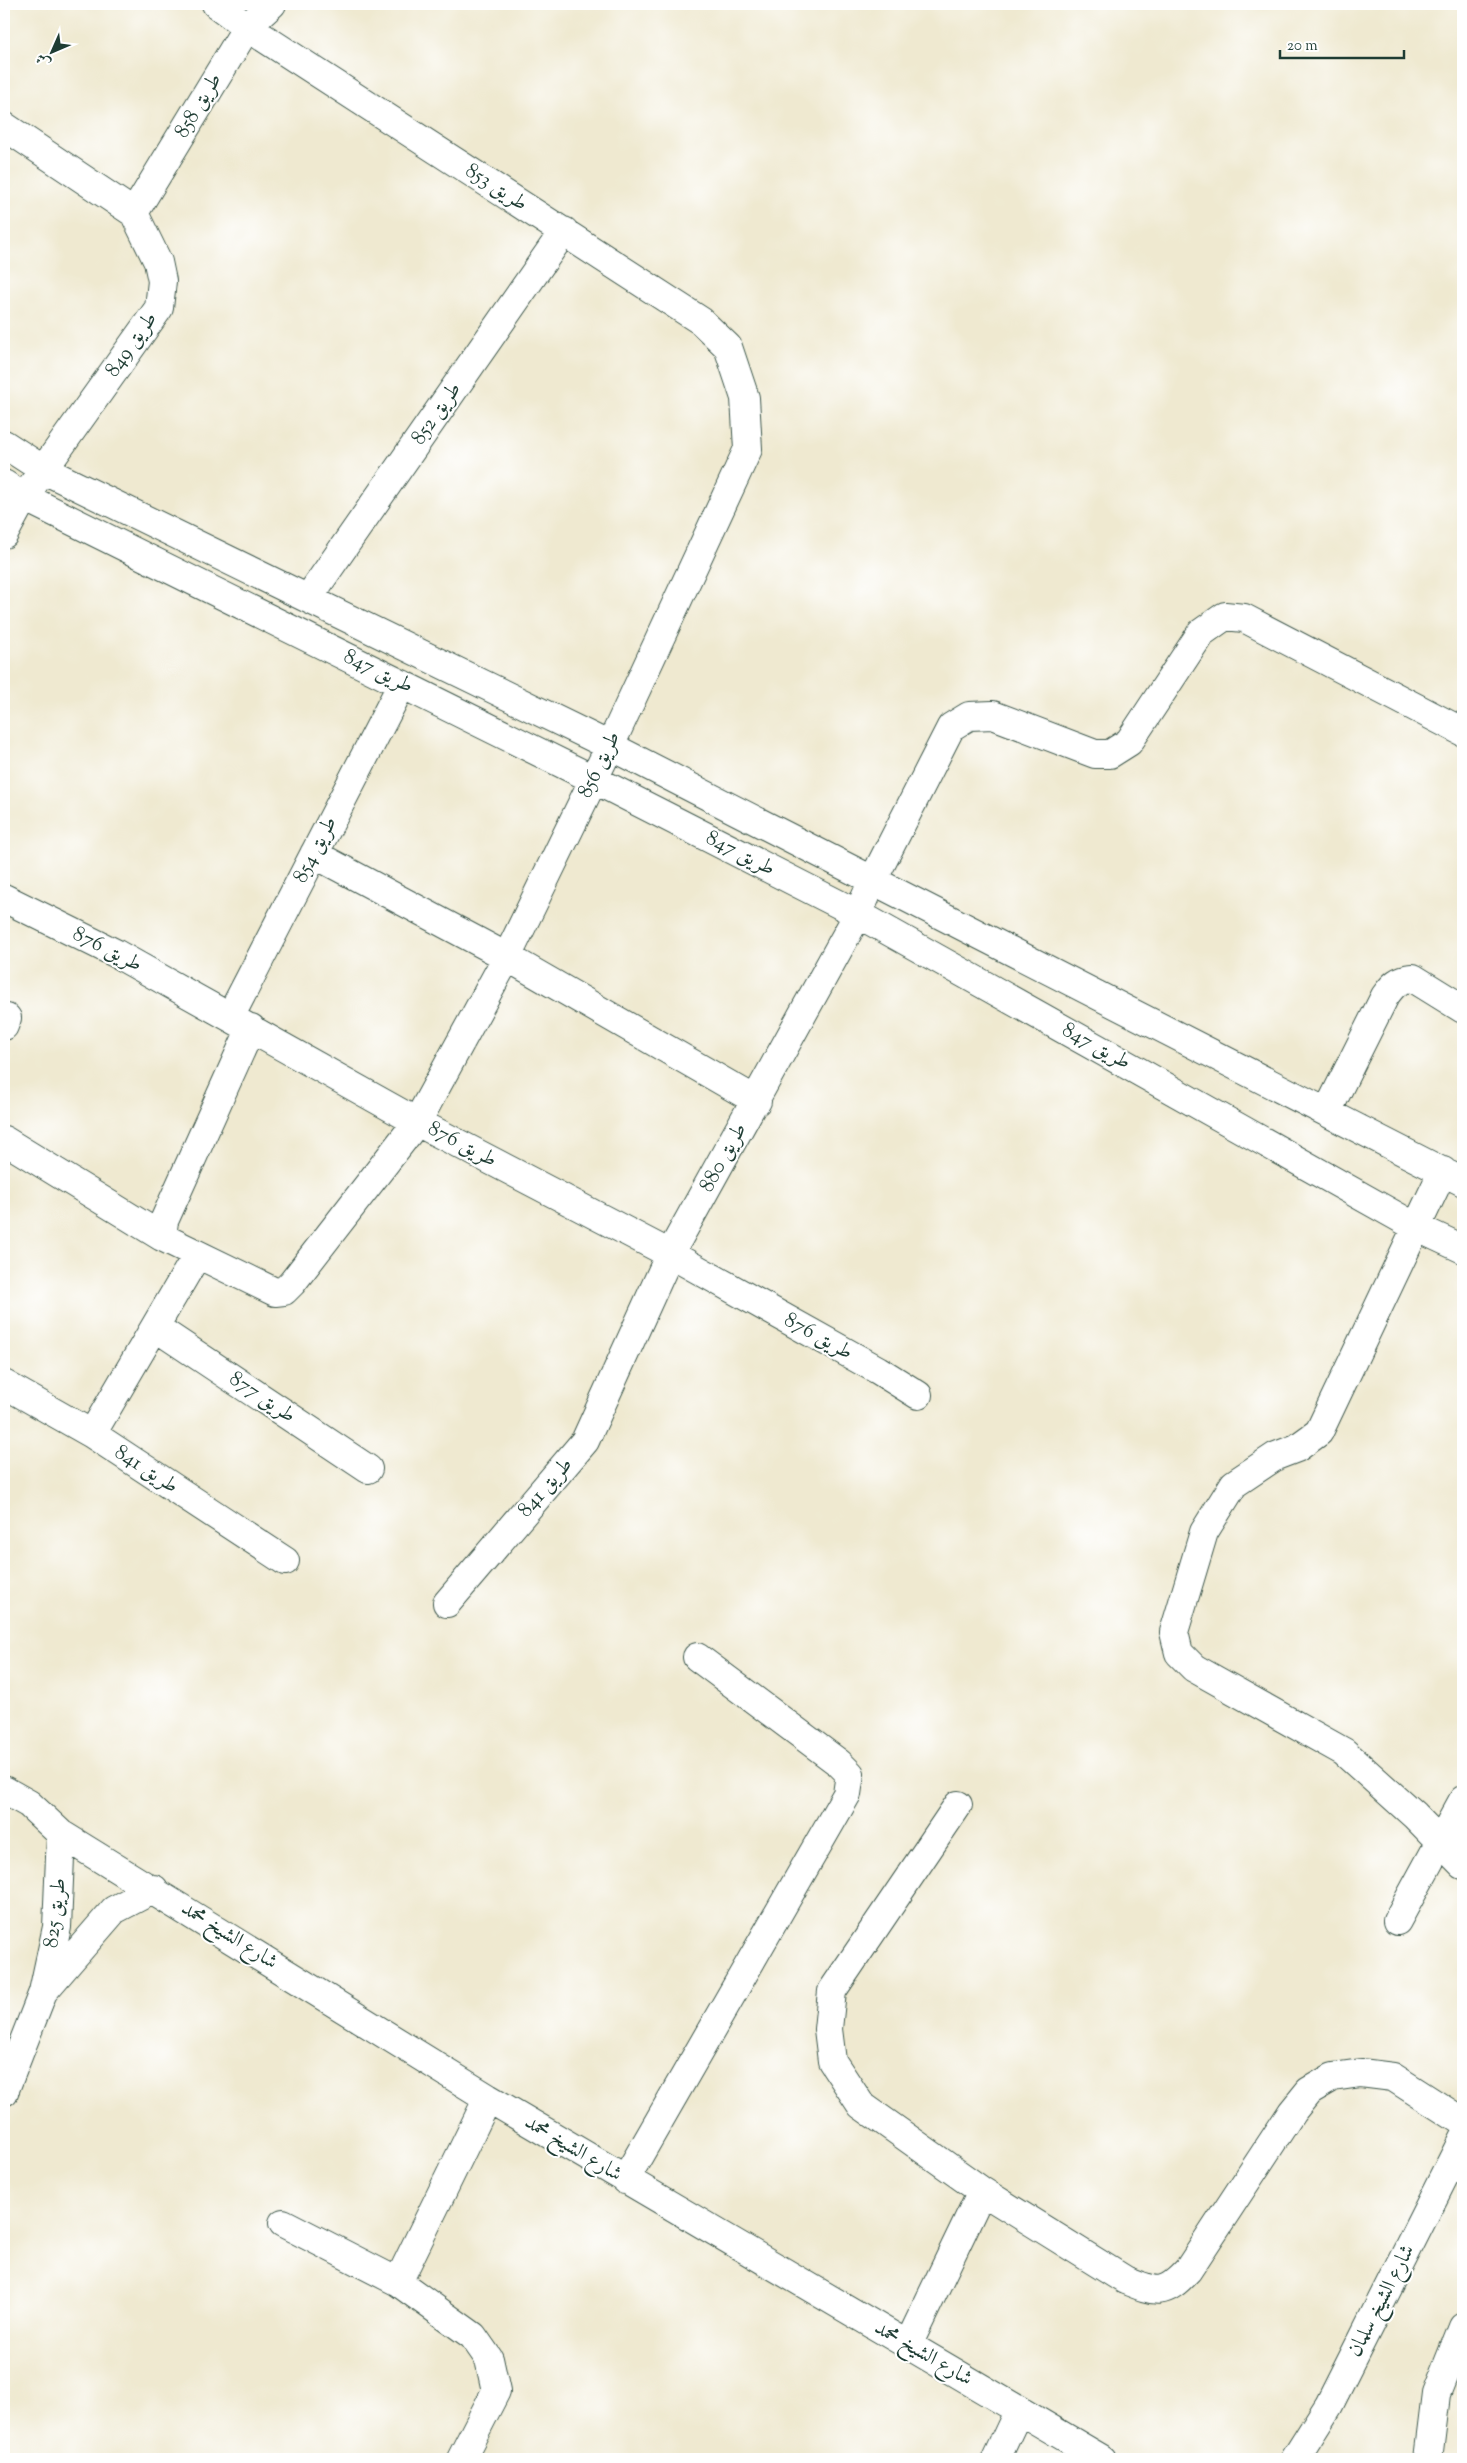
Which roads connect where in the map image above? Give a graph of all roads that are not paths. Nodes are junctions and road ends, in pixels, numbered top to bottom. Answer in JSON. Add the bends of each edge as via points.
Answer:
{"nodes":[{"id":1,"x":216,"y":4,"type":"edge"},
{"id":2,"x":272,"y":4,"type":"edge"},
{"id":3,"x":247,"y":27,"type":"junction"},
{"id":4,"x":4,"y":126,"type":"edge"},
{"id":5,"x":134,"y":213,"type":"junction"},
{"id":6,"x":564,"y":231,"type":"junction"},
{"id":7,"x":745,"y":398,"type":"joint"},
{"id":8,"x":4,"y":444,"type":"edge"},
{"id":9,"x":44,"y":470,"type":"junction"},
{"id":10,"x":14,"y":490,"type":"edge"},
{"id":11,"x":4,"y":534,"type":"edge"},
{"id":12,"x":309,"y":597,"type":"junction"},
{"id":13,"x":402,"y":684,"type":"junction"},
{"id":14,"x":1463,"y":732,"type":"edge"},
{"id":15,"x":610,"y":746,"type":"junction"},
{"id":16,"x":593,"y":779,"type":"junction"},
{"id":17,"x":314,"y":854,"type":"junction"},
{"id":18,"x":873,"y":880,"type":"junction"},
{"id":19,"x":4,"y":898,"type":"edge"},
{"id":20,"x":858,"y":914,"type":"junction"},
{"id":21,"x":507,"y":957,"type":"junction"},
{"id":22,"x":1463,"y":1009,"type":"edge"},
{"id":23,"x":241,"y":1023,"type":"junction"},
{"id":24,"x":757,"y":1101,"type":"junction"},
{"id":25,"x":1328,"y":1112,"type":"junction"},
{"id":26,"x":417,"y":1122,"type":"junction"},
{"id":27,"x":4,"y":1140,"type":"edge"},
{"id":28,"x":1453,"y":1176,"type":"edge"},
{"id":29,"x":1416,"y":1227,"type":"junction"},
{"id":30,"x":162,"y":1237,"type":"junction"},
{"id":31,"x":1463,"y":1249,"type":"edge"},
{"id":32,"x":670,"y":1254,"type":"junction"},
{"id":33,"x":198,"y":1255,"type":"junction"},
{"id":34,"x":155,"y":1327,"type":"junction"},
{"id":35,"x":4,"y":1384,"type":"edge"},
{"id":36,"x":918,"y":1395,"type":"dead end"},
{"id":37,"x":92,"y":1434,"type":"junction"},
{"id":38,"x":585,"y":1441,"type":"joint"},
{"id":39,"x":368,"y":1469,"type":"dead end"},
{"id":40,"x":285,"y":1561,"type":"dead end"},
{"id":41,"x":448,"y":1603,"type":"dead end"},
{"id":42,"x":697,"y":1657,"type":"dead end"},
{"id":43,"x":4,"y":1790,"type":"edge"},
{"id":44,"x":1463,"y":1800,"type":"edge"},
{"id":45,"x":958,"y":1805,"type":"dead end"},
{"id":46,"x":4,"y":1811,"type":"edge"},
{"id":47,"x":61,"y":1834,"type":"junction"},
{"id":48,"x":1441,"y":1843,"type":"junction"},
{"id":49,"x":1463,"y":1866,"type":"edge"},
{"id":50,"x":154,"y":1890,"type":"junction"},
{"id":51,"x":1397,"y":1920,"type":"dead end"},
{"id":52,"x":43,"y":1992,"type":"junction"},
{"id":53,"x":4,"y":2092,"type":"edge"},
{"id":54,"x":488,"y":2098,"type":"junction"},
{"id":55,"x":1463,"y":2122,"type":"edge"},
{"id":56,"x":1463,"y":2139,"type":"edge"},
{"id":57,"x":625,"y":2180,"type":"junction"},
{"id":58,"x":982,"y":2191,"type":"junction"},
{"id":59,"x":284,"y":2223,"type":"dead end"},
{"id":60,"x":398,"y":2282,"type":"junction"},
{"id":61,"x":1463,"y":2326,"type":"edge"},
{"id":62,"x":908,"y":2345,"type":"junction"},
{"id":63,"x":1020,"y":2410,"type":"junction"},
{"id":64,"x":1102,"y":2457,"type":"edge"},
{"id":65,"x":461,"y":2459,"type":"edge"},
{"id":66,"x":996,"y":2459,"type":"edge"},
{"id":67,"x":1294,"y":2459,"type":"edge"},
{"id":68,"x":1428,"y":2459,"type":"edge"}],
"edges":[{"from":1,"to":3,"type":"street","name":"طريق 853"},
{"from":2,"to":3,"type":"street","name":"طريق 858"},
{"from":3,"to":5,"type":"street","name":"طريق 858"},
{"from":3,"to":6,"type":"street","name":"طريق 853"},
{"from":4,"to":5,"type":"street"},
{"from":5,"to":9,"type":"street","name":"طريق 849","via":[[158,262],[162,281],[159,308]]},
{"from":6,"to":7,"type":"street","name":"طريق 853","via":[[701,321],[728,347]]},
{"from":6,"to":12,"type":"street","name":"طريق 852"},
{"from":7,"to":15,"type":"street","name":"طريق 856","via":[[748,449]]},
{"from":8,"to":9,"type":"street","name":"طريق 847"},
{"from":9,"to":10,"type":"street"},
{"from":9,"to":12,"type":"street","name":"طريق 847"},
{"from":10,"to":11,"type":"street"},
{"from":10,"to":13,"type":"street","name":"طريق 847"},
{"from":12,"to":15,"type":"street","name":"طريق 847"},
{"from":13,"to":16,"type":"street","name":"طريق 847"},
{"from":13,"to":17,"type":"street","name":"طريق 854"},
{"from":14,"to":18,"type":"street","name":"طريق 880","via":[[1244,618],[1225,616],[1201,633],[1129,742],[1110,754],[1095,754],[993,715],[969,716],[951,727]]},
{"from":15,"to":16,"type":"street","name":"طريق 856"},
{"from":15,"to":18,"type":"street","name":"طريق 847"},
{"from":16,"to":20,"type":"street","name":"طريق 847"},
{"from":16,"to":21,"type":"street","name":"طريق 856"},
{"from":17,"to":21,"type":"street"},
{"from":17,"to":23,"type":"street","name":"طريق 854"},
{"from":18,"to":20,"type":"street","name":"طريق 880"},
{"from":18,"to":25,"type":"street","name":"طريق 847"},
{"from":19,"to":23,"type":"street","name":"طريق 876","via":[[115,952]]},
{"from":20,"to":24,"type":"street","name":"طريق 880"},
{"from":20,"to":29,"type":"street","name":"طريق 847"},
{"from":21,"to":24,"type":"street"},
{"from":21,"to":26,"type":"street","name":"طريق 856"},
{"from":22,"to":25,"type":"street","via":[[1413,978],[1394,983]]},
{"from":23,"to":26,"type":"street","name":"طريق 876"},
{"from":23,"to":30,"type":"street","name":"طريق 854","via":[[164,1221]]},
{"from":24,"to":32,"type":"street","name":"طريق 880"},
{"from":25,"to":28,"type":"street","name":"طريق 847"},
{"from":26,"to":32,"type":"street","name":"طريق 876"},
{"from":26,"to":33,"type":"street","name":"طريق 856","via":[[284,1291],[275,1292]]},
{"from":27,"to":30,"type":"street"},
{"from":28,"to":29,"type":"street"},
{"from":29,"to":31,"type":"street","name":"طريق 847"},
{"from":29,"to":48,"type":"street","via":[[1319,1432],[1298,1448],[1276,1456],[1234,1484],[1204,1532],[1174,1632],[1179,1653],[1194,1668],[1344,1752]]},
{"from":30,"to":33,"type":"street","name":"طريق 856"},
{"from":32,"to":36,"type":"street","name":"طريق 876"},
{"from":32,"to":38,"type":"street","name":"طريق 880"},
{"from":33,"to":34,"type":"street"},
{"from":34,"to":37,"type":"street"},
{"from":34,"to":39,"type":"street","name":"طريق 877"},
{"from":35,"to":37,"type":"street","name":"طريق 841"},
{"from":37,"to":40,"type":"street","name":"طريق 841"},
{"from":38,"to":41,"type":"street","name":"طريق 841"},
{"from":42,"to":57,"type":"street","via":[[840,1762],[850,1774],[847,1794]]},
{"from":43,"to":47,"type":"street","name":"شارع الشيخ محمد","via":[[29,1804]]},
{"from":44,"to":48,"type":"street"},
{"from":45,"to":58,"type":"street","via":[[832,1991],[828,2029],[832,2062],[862,2105]]},
{"from":46,"to":47,"type":"street","name":"شارع الشيخ محمد","via":[[34,1827]]},
{"from":47,"to":50,"type":"street","name":"شارع الشيخ محمد"},
{"from":47,"to":52,"type":"street","name":"طريق 825","via":[[58,1926]]},
{"from":48,"to":49,"type":"street"},
{"from":48,"to":51,"type":"street"},
{"from":50,"to":52,"type":"street","name":"طريق 825","via":[[114,1910]]},
{"from":50,"to":54,"type":"street","name":"شارع الشيخ محمد"},
{"from":52,"to":53,"type":"street","name":"طريق 825"},
{"from":54,"to":57,"type":"street","name":"شارع الشيخ محمد"},
{"from":54,"to":60,"type":"street"},
{"from":55,"to":58,"type":"street","via":[[1392,2076],[1362,2074],[1333,2077],[1309,2091],[1292,2112],[1188,2270],[1172,2287],[1149,2290],[1125,2280]]},
{"from":56,"to":67,"type":"street","name":"شارع الشيخ سلمان","via":[[1329,2405]]},
{"from":57,"to":62,"type":"street","name":"شارع الشيخ محمد"},
{"from":58,"to":62,"type":"street"},
{"from":59,"to":60,"type":"street"},
{"from":60,"to":65,"type":"street","via":[[473,2336],[489,2359],[496,2391]]},
{"from":61,"to":68,"type":"street","via":[[1436,2394]]},
{"from":62,"to":63,"type":"street","name":"شارع الشيخ محمد"},
{"from":63,"to":64,"type":"street","name":"شارع الشيخ محمد"},
{"from":63,"to":66,"type":"street"}]}
